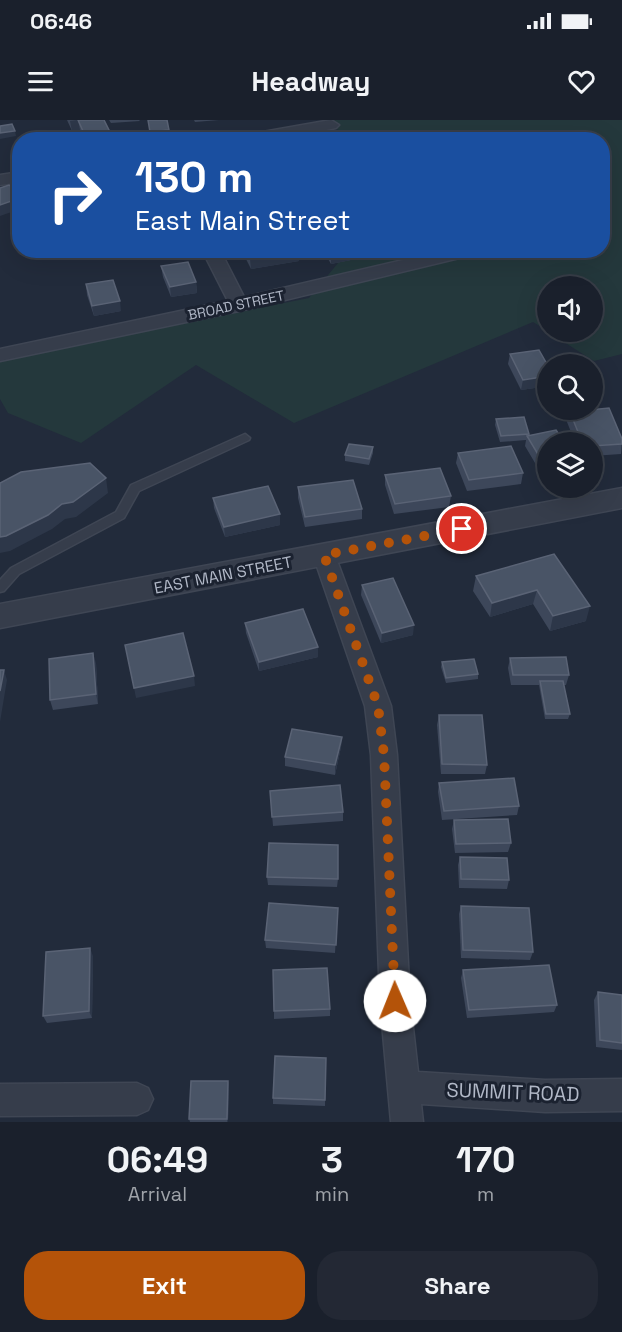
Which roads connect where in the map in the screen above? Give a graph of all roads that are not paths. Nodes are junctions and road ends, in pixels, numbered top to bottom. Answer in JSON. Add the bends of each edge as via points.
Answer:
{"nodes":[{"id":1,"x":331,"y":125,"type":"dead end"},
{"id":2,"x":291,"y":132,"type":"edge"},
{"id":3,"x":215,"y":258,"type":"edge"},
{"id":4,"x":436,"y":258,"type":"edge"},
{"id":5,"x":239,"y":305,"type":"junction"},
{"id":6,"x":0,"y":355,"type":"edge"},
{"id":7,"x":245,"y":438,"type":"dead end"},
{"id":8,"x":622,"y":498,"type":"edge"},
{"id":9,"x":324,"y":555,"type":"junction"},
{"id":10,"x":0,"y":588,"type":"edge"},
{"id":11,"x":0,"y":616,"type":"edge"},
{"id":12,"x":404,"y":1087,"type":"junction"},
{"id":13,"x":622,"y":1095,"type":"edge"},
{"id":14,"x":137,"y":1099,"type":"dead end"},
{"id":15,"x":0,"y":1100,"type":"edge"},
{"id":16,"x":407,"y":1122,"type":"edge"}],
"edges":[{"from":1,"to":2,"type":"street"},
{"from":3,"to":5,"type":"street"},
{"from":4,"to":5,"type":"street","name":"BROAD STREET"},
{"from":5,"to":6,"type":"street","name":"BROAD STREET"},
{"from":7,"to":10,"type":"lane","via":[[135,488],[120,515],[15,572]]},
{"from":8,"to":9,"type":"street","name":"EAST MAIN STREET"},
{"from":9,"to":11,"type":"street","name":"EAST MAIN STREET"},
{"from":9,"to":12,"type":"street","via":[[378,706],[384,755],[395,1001]]},
{"from":12,"to":13,"type":"street","name":"SUMMIT ROAD","via":[[545,1096]]},
{"from":12,"to":16,"type":"street"},
{"from":14,"to":15,"type":"street"}]}
